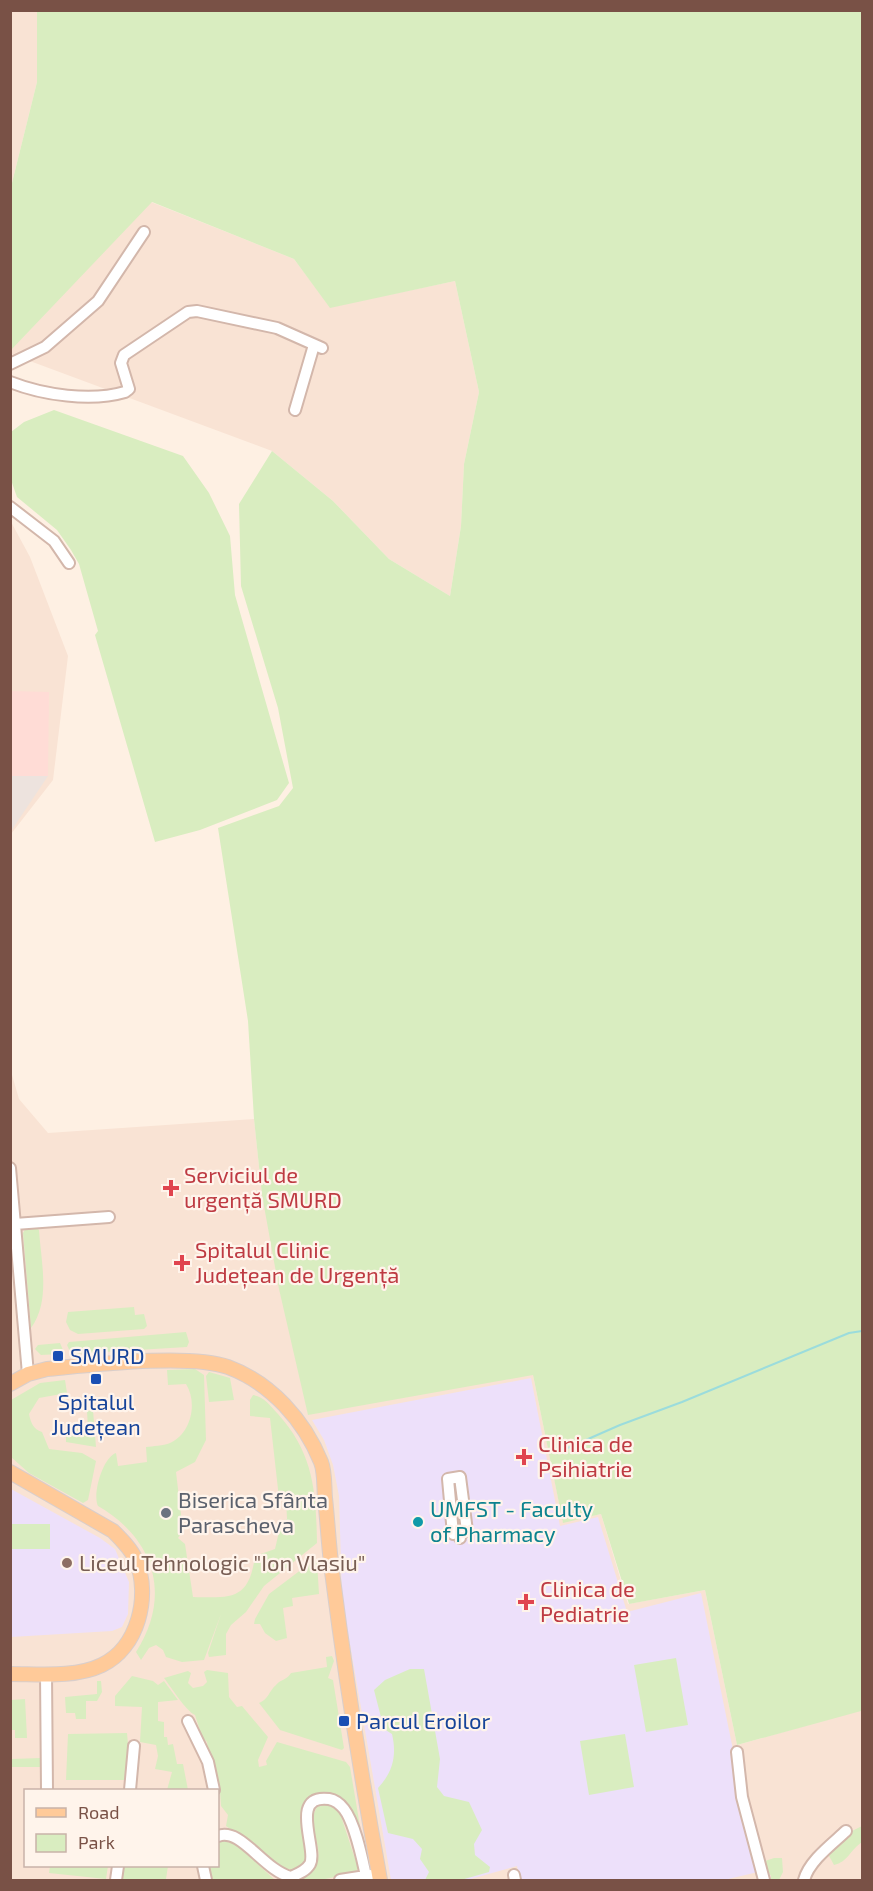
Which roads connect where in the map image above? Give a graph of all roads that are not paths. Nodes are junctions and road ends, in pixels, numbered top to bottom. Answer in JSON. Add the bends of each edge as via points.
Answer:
{"nodes":[{"id":1,"x":144,"y":232,"type":"dead end"},
{"id":2,"x":10,"y":364,"type":"edge"},
{"id":3,"x":10,"y":381,"type":"edge"},
{"id":4,"x":296,"y":410,"type":"dead end"},
{"id":5,"x":10,"y":507,"type":"edge"},
{"id":6,"x":69,"y":563,"type":"dead end"},
{"id":7,"x":10,"y":1168,"type":"edge"},
{"id":8,"x":109,"y":1217,"type":"dead end"},
{"id":9,"x":15,"y":1224,"type":"junction"},
{"id":10,"x":28,"y":1374,"type":"junction"},
{"id":11,"x":10,"y":1384,"type":"edge"},
{"id":12,"x":10,"y":1472,"type":"edge"},
{"id":13,"x":460,"y":1535,"type":"joint"},
{"id":14,"x":10,"y":1674,"type":"edge"},
{"id":15,"x":46,"y":1674,"type":"junction"},
{"id":16,"x":188,"y":1721,"type":"dead end"},
{"id":17,"x":134,"y":1746,"type":"dead end"},
{"id":18,"x":737,"y":1752,"type":"dead end"},
{"id":19,"x":47,"y":1789,"type":"edge"},
{"id":20,"x":130,"y":1789,"type":"edge"},
{"id":21,"x":214,"y":1789,"type":"edge"},
{"id":22,"x":846,"y":1831,"type":"dead end"},
{"id":23,"x":219,"y":1835,"type":"edge"},
{"id":24,"x":375,"y":1876,"type":"edge"},
{"id":25,"x":340,"y":1881,"type":"edge"},
{"id":26,"x":764,"y":1881,"type":"edge"},
{"id":27,"x":804,"y":1881,"type":"edge"}],
"edges":[{"from":1,"to":2,"type":"street","via":[[98,301],[45,347]]},
{"from":3,"to":4,"type":"street","via":[[49,393],[96,396],[125,392],[129,388],[121,363],[124,356],[188,312],[197,310],[277,328],[318,346]]},
{"from":5,"to":6,"type":"street","via":[[54,541]]},
{"from":7,"to":9,"type":"street"},
{"from":8,"to":9,"type":"street"},
{"from":9,"to":10,"type":"street"},
{"from":10,"to":11,"type":"main road"},
{"from":10,"to":24,"type":"main road","via":[[81,1366],[186,1361],[215,1364],[261,1384],[303,1427],[322,1465],[328,1543]]},
{"from":12,"to":15,"type":"main road","via":[[113,1531],[126,1544],[141,1575],[137,1625],[114,1658],[86,1671]]},
{"from":13,"to":13,"type":"street","via":[[467,1531],[460,1477],[448,1479],[453,1534]]},
{"from":14,"to":15,"type":"main road"},
{"from":15,"to":19,"type":"street"},
{"from":16,"to":21,"type":"street","via":[[208,1762]]},
{"from":17,"to":20,"type":"street"},
{"from":18,"to":26,"type":"street","via":[[742,1797]]},
{"from":22,"to":27,"type":"street","via":[[816,1861]]},
{"from":23,"to":24,"type":"street","via":[[240,1839],[269,1867],[291,1877],[310,1864],[306,1823],[312,1804],[321,1799],[334,1801],[346,1812]]},
{"from":24,"to":25,"type":"street"}]}
